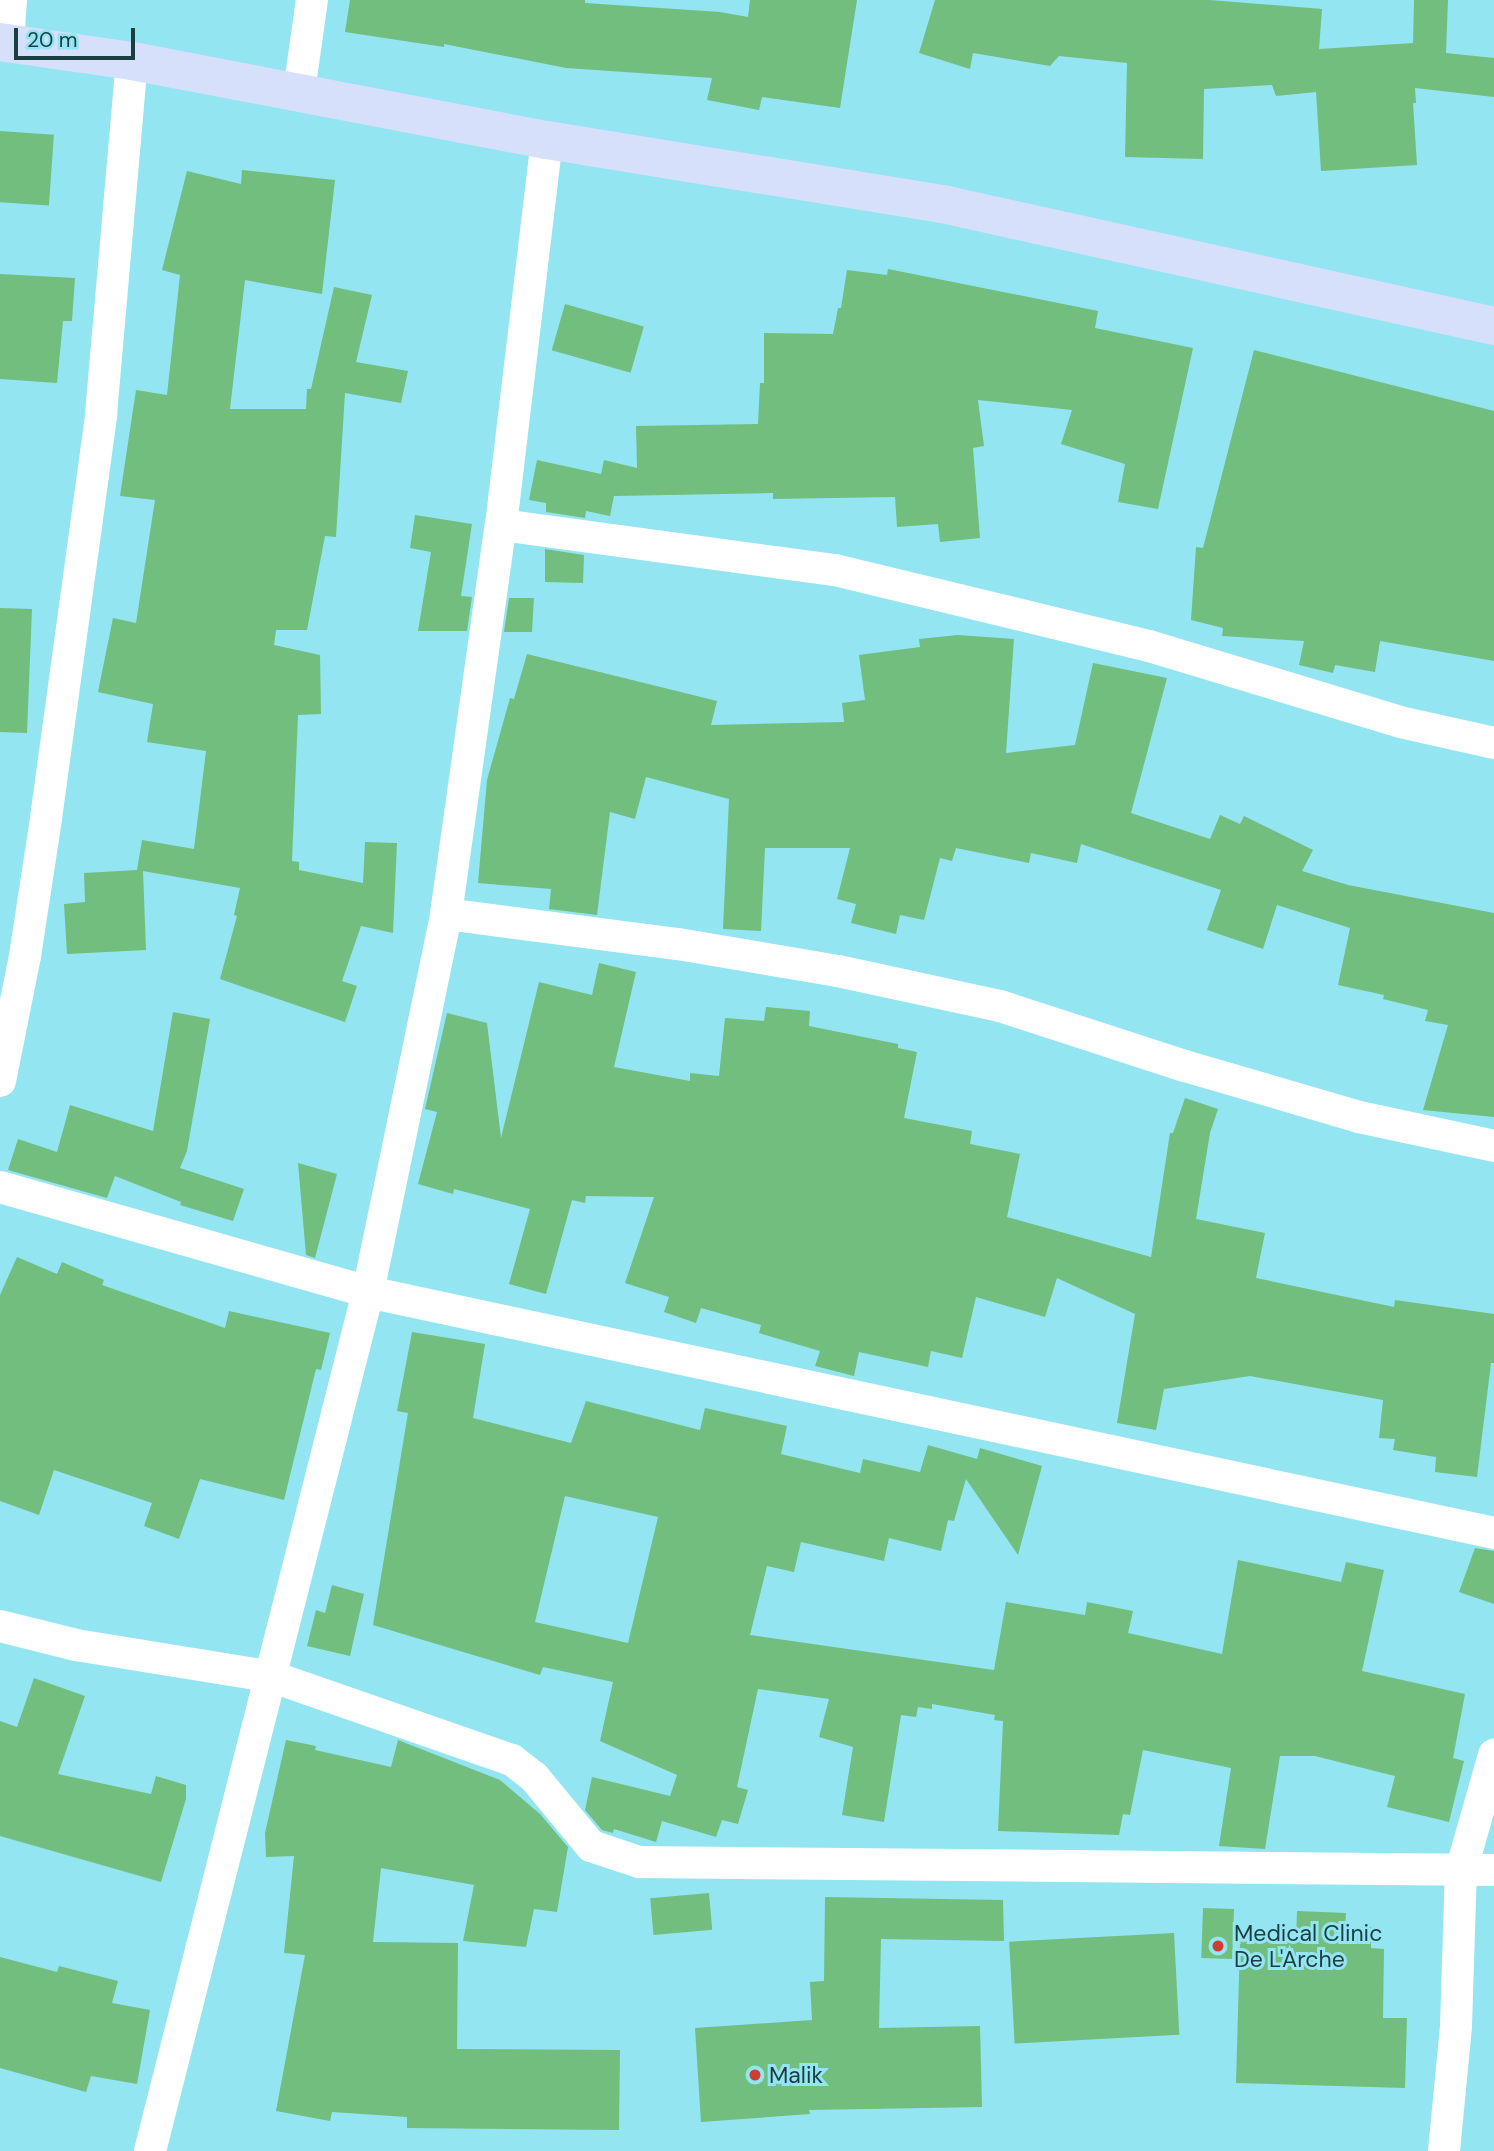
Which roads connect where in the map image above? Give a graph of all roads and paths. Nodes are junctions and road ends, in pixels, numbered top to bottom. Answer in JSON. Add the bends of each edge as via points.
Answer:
{"nodes":[{"id":1,"x":11,"y":0,"type":"edge"},
{"id":2,"x":312,"y":0,"type":"edge"},
{"id":3,"x":4,"y":43,"type":"edge"},
{"id":4,"x":132,"y":61,"type":"junction"},
{"id":5,"x":299,"y":92,"type":"junction"},
{"id":6,"x":547,"y":140,"type":"junction"},
{"id":7,"x":1494,"y":326,"type":"edge"},
{"id":8,"x":501,"y":525,"type":"junction"},
{"id":9,"x":1494,"y":743,"type":"edge"},
{"id":10,"x":446,"y":914,"type":"junction"},
{"id":11,"x":0,"y":1081,"type":"edge"},
{"id":12,"x":1494,"y":1146,"type":"edge"},
{"id":13,"x":0,"y":1186,"type":"edge"},
{"id":14,"x":368,"y":1292,"type":"junction"},
{"id":15,"x":1494,"y":1533,"type":"edge"},
{"id":16,"x":0,"y":1626,"type":"edge"},
{"id":17,"x":272,"y":1677,"type":"junction"},
{"id":18,"x":1494,"y":1755,"type":"edge"},
{"id":19,"x":1494,"y":1870,"type":"edge"},
{"id":20,"x":1461,"y":1871,"type":"junction"},
{"id":21,"x":150,"y":2151,"type":"edge"},
{"id":22,"x":1444,"y":2151,"type":"edge"}],
"edges":[{"from":1,"to":3,"type":"street"},
{"from":2,"to":5,"type":"street"},
{"from":3,"to":4,"type":"street"},
{"from":4,"to":5,"type":"street"},
{"from":4,"to":11,"type":"street","via":[[101,414],[46,818]]},
{"from":5,"to":6,"type":"street"},
{"from":6,"to":7,"type":"street","via":[[947,205]]},
{"from":6,"to":8,"type":"street"},
{"from":8,"to":9,"type":"street","via":[[835,570],[1149,646],[1401,722]]},
{"from":8,"to":10,"type":"street"},
{"from":10,"to":12,"type":"street","via":[[838,971],[1000,1006],[1359,1118]]},
{"from":10,"to":14,"type":"street"},
{"from":13,"to":14,"type":"street"},
{"from":14,"to":15,"type":"street"},
{"from":14,"to":17,"type":"street"},
{"from":16,"to":17,"type":"street","via":[[76,1645]]},
{"from":17,"to":20,"type":"street","via":[[512,1760],[534,1777],[591,1846],[639,1862]]},
{"from":17,"to":21,"type":"street"},
{"from":18,"to":20,"type":"street"},
{"from":19,"to":20,"type":"street"},
{"from":20,"to":22,"type":"street","via":[[1456,2026]]}]}
